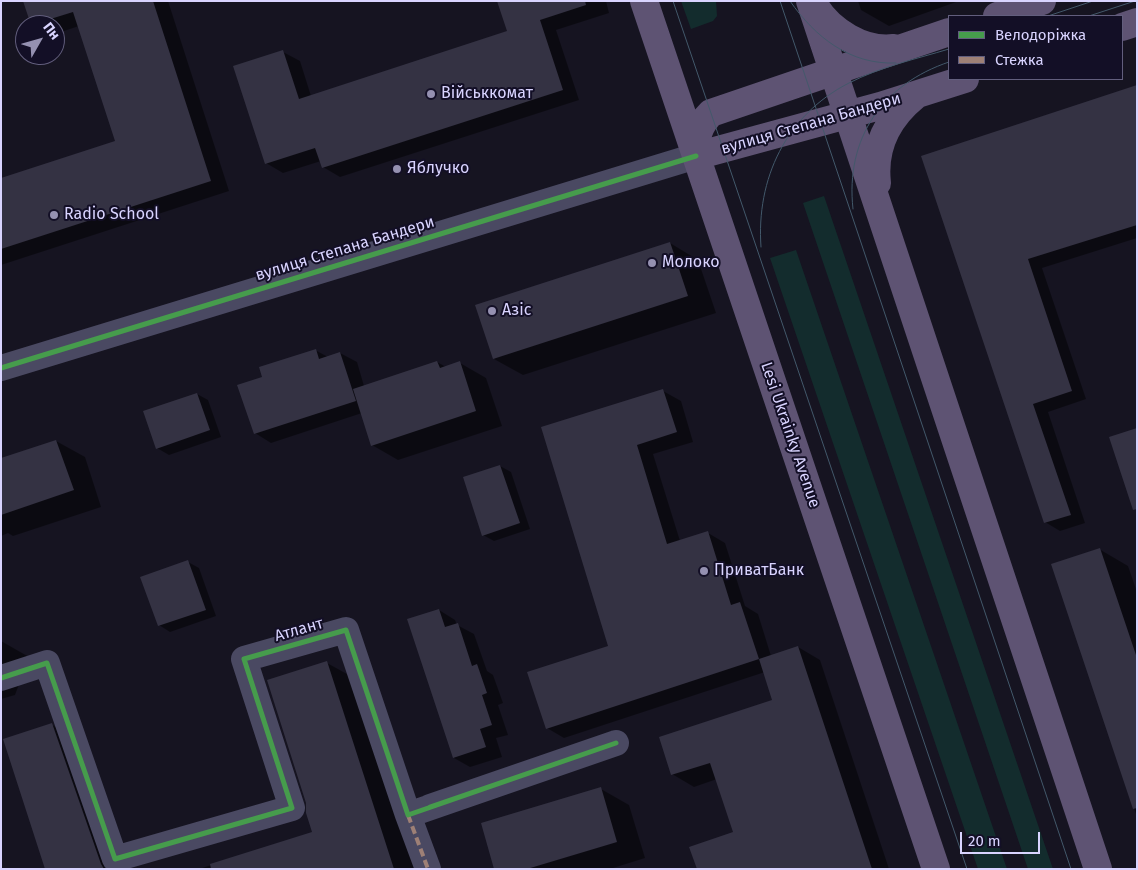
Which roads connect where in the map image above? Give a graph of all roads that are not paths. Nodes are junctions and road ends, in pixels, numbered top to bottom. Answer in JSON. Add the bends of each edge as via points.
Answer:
{"nodes":[{"id":1,"x":644,"y":1,"type":"edge"},
{"id":2,"x":811,"y":1,"type":"edge"},
{"id":3,"x":1042,"y":1,"type":"edge"},
{"id":4,"x":1000,"y":15,"type":"edge"},
{"id":5,"x":1137,"y":22,"type":"edge"},
{"id":6,"x":1123,"y":27,"type":"edge"},
{"id":7,"x":948,"y":32,"type":"edge"},
{"id":8,"x":903,"y":47,"type":"junction"},
{"id":9,"x":834,"y":70,"type":"junction"},
{"id":10,"x":961,"y":80,"type":"edge"},
{"id":11,"x":917,"y":95,"type":"junction"},
{"id":12,"x":849,"y":115,"type":"junction"},
{"id":13,"x":696,"y":156,"type":"junction"},
{"id":14,"x":881,"y":214,"type":"junction"},
{"id":15,"x":1,"y":368,"type":"edge"},
{"id":16,"x":1,"y":678,"type":"edge"},
{"id":17,"x":419,"y":811,"type":"junction"},
{"id":18,"x":428,"y":869,"type":"edge"},
{"id":19,"x":936,"y":869,"type":"edge"},
{"id":20,"x":1098,"y":869,"type":"edge"}],
"edges":[{"from":1,"to":13,"type":"main road","name":"Lesi Ukrainky Avenue"},
{"from":2,"to":8,"type":"main road","via":[[835,29],[852,39],[887,49]]},
{"from":2,"to":9,"type":"main road"},
{"from":3,"to":4,"type":"main road"},
{"from":5,"to":6,"type":"main road"},
{"from":7,"to":8,"type":"main road","name":"вулиця Степана Бандери"},
{"from":8,"to":9,"type":"main road","name":"вулиця Степана Бандери"},
{"from":9,"to":12,"type":"main road"},
{"from":9,"to":13,"type":"main road","name":"вулиця Степана Бандери","via":[[711,113],[702,122],[696,138]]},
{"from":10,"to":11,"type":"main road","name":"вулиця Степана Бандери"},
{"from":11,"to":12,"type":"main road","name":"вулиця Степана Бандери"},
{"from":11,"to":14,"type":"main road","via":[[889,123],[877,156]]},
{"from":12,"to":13,"type":"main road","name":"вулиця Степана Бандери"},
{"from":12,"to":14,"type":"main road"},
{"from":13,"to":15,"type":"street","name":"вулиця Степана Бандери"},
{"from":13,"to":19,"type":"main road","name":"Lesi Ukrainky Avenue"},
{"from":14,"to":20,"type":"main road"},
{"from":16,"to":17,"type":"street","name":"Атлант","via":[[47,663],[114,858],[292,808],[244,658],[346,630]]},
{"from":17,"to":17,"type":"street","via":[[578,756],[597,749],[616,743]]},
{"from":17,"to":18,"type":"street"}]}
